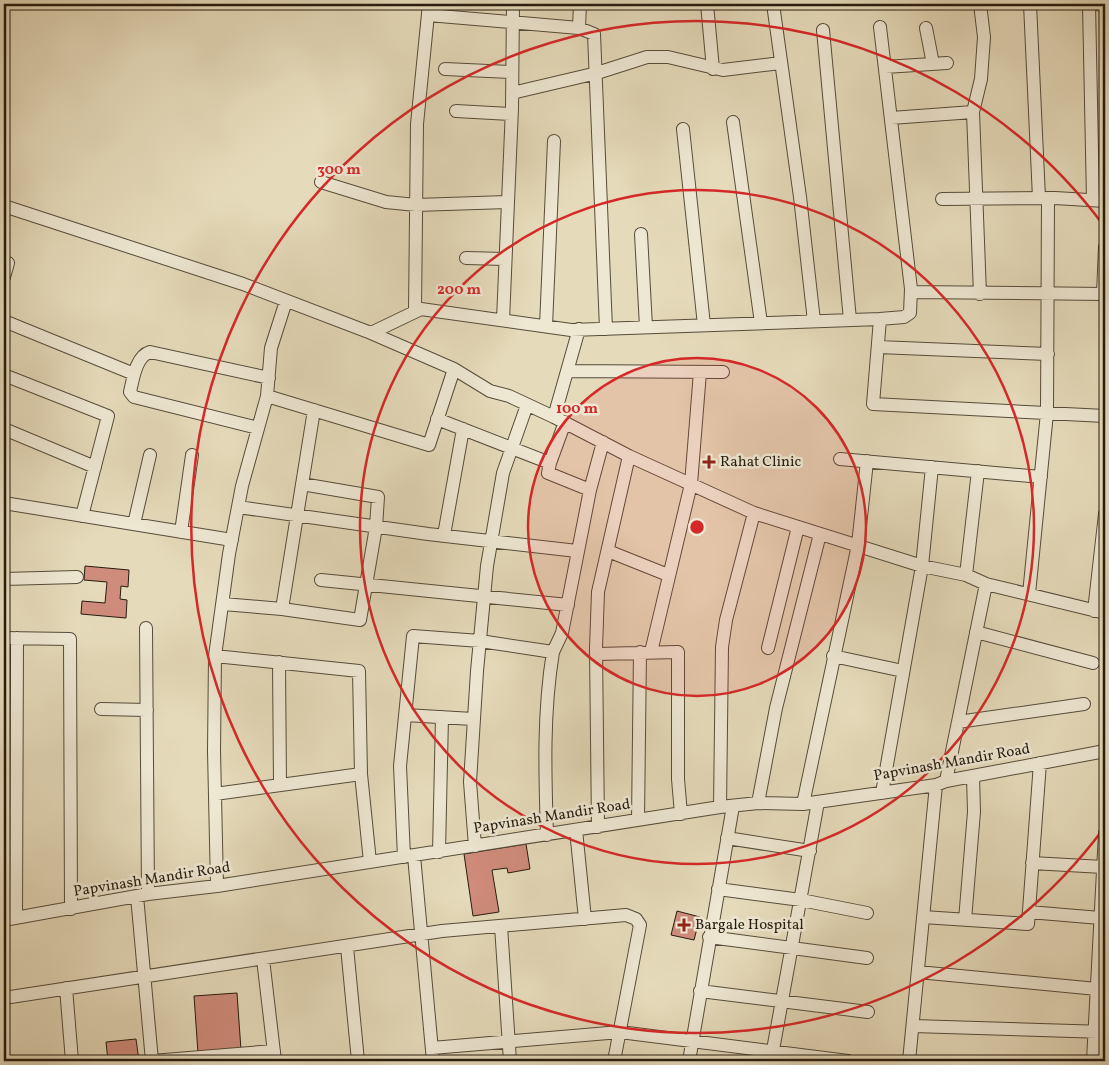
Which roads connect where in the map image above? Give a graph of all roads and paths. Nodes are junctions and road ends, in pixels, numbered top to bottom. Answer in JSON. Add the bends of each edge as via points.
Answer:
{"nodes":[{"id":1,"x":513,"y":4,"type":"edge"},
{"id":2,"x":580,"y":4,"type":"edge"},
{"id":3,"x":707,"y":4,"type":"edge"},
{"id":4,"x":773,"y":4,"type":"edge"},
{"id":5,"x":980,"y":4,"type":"edge"},
{"id":6,"x":1030,"y":4,"type":"edge"},
{"id":7,"x":1088,"y":4,"type":"edge"},
{"id":8,"x":1096,"y":4,"type":"edge"},
{"id":9,"x":1105,"y":5,"type":"edge"},
{"id":10,"x":429,"y":9,"type":"edge"},
{"id":11,"x":512,"y":23,"type":"junction"},
{"id":12,"x":880,"y":27,"type":"dead end"},
{"id":13,"x":579,"y":28,"type":"junction"},
{"id":14,"x":926,"y":28,"type":"dead end"},
{"id":15,"x":823,"y":30,"type":"dead end"},
{"id":16,"x":781,"y":63,"type":"junction"},
{"id":17,"x":947,"y":63,"type":"dead end"},
{"id":18,"x":933,"y":64,"type":"junction"},
{"id":19,"x":885,"y":66,"type":"junction"},
{"id":20,"x":713,"y":68,"type":"junction"},
{"id":21,"x":445,"y":69,"type":"dead end"},
{"id":22,"x":512,"y":72,"type":"junction"},
{"id":23,"x":597,"y":74,"type":"junction"},
{"id":24,"x":512,"y":93,"type":"junction"},
{"id":25,"x":456,"y":111,"type":"dead end"},
{"id":26,"x":973,"y":112,"type":"junction"},
{"id":27,"x":511,"y":114,"type":"junction"},
{"id":28,"x":891,"y":118,"type":"junction"},
{"id":29,"x":733,"y":122,"type":"dead end"},
{"id":30,"x":683,"y":129,"type":"dead end"},
{"id":31,"x":554,"y":141,"type":"dead end"},
{"id":32,"x":320,"y":182,"type":"dead end"},
{"id":33,"x":976,"y":198,"type":"junction"},
{"id":34,"x":1044,"y":198,"type":"junction"},
{"id":35,"x":942,"y":199,"type":"dead end"},
{"id":36,"x":1099,"y":201,"type":"edge"},
{"id":37,"x":507,"y":202,"type":"junction"},
{"id":38,"x":416,"y":205,"type":"junction"},
{"id":39,"x":4,"y":206,"type":"edge"},
{"id":40,"x":641,"y":234,"type":"dead end"},
{"id":41,"x":1105,"y":247,"type":"edge"},
{"id":42,"x":466,"y":258,"type":"dead end"},
{"id":43,"x":505,"y":260,"type":"junction"},
{"id":44,"x":8,"y":263,"type":"dead end"},
{"id":45,"x":4,"y":277,"type":"edge"},
{"id":46,"x":911,"y":292,"type":"junction"},
{"id":47,"x":1047,"y":293,"type":"junction"},
{"id":48,"x":980,"y":294,"type":"junction"},
{"id":49,"x":1104,"y":294,"type":"edge"},
{"id":50,"x":286,"y":301,"type":"junction"},
{"id":51,"x":415,"y":311,"type":"junction"},
{"id":52,"x":880,"y":319,"type":"junction"},
{"id":53,"x":503,"y":320,"type":"junction"},
{"id":54,"x":850,"y":320,"type":"junction"},
{"id":55,"x":4,"y":322,"type":"edge"},
{"id":56,"x":814,"y":322,"type":"junction"},
{"id":57,"x":761,"y":323,"type":"junction"},
{"id":58,"x":546,"y":326,"type":"junction"},
{"id":59,"x":704,"y":326,"type":"junction"},
{"id":60,"x":646,"y":328,"type":"junction"},
{"id":61,"x":579,"y":329,"type":"junction"},
{"id":62,"x":606,"y":329,"type":"junction"},
{"id":63,"x":371,"y":333,"type":"junction"},
{"id":64,"x":878,"y":347,"type":"junction"},
{"id":65,"x":1048,"y":354,"type":"junction"},
{"id":66,"x":454,"y":369,"type":"junction"},
{"id":67,"x":567,"y":371,"type":"junction"},
{"id":68,"x":700,"y":372,"type":"junction"},
{"id":69,"x":723,"y":372,"type":"dead end"},
{"id":70,"x":134,"y":374,"type":"junction"},
{"id":71,"x":4,"y":375,"type":"edge"},
{"id":72,"x":269,"y":378,"type":"junction"},
{"id":73,"x":267,"y":396,"type":"junction"},
{"id":74,"x":527,"y":405,"type":"junction"},
{"id":75,"x":314,"y":410,"type":"junction"},
{"id":76,"x":1048,"y":413,"type":"junction"},
{"id":77,"x":1105,"y":416,"type":"edge"},
{"id":78,"x":437,"y":419,"type":"junction"},
{"id":79,"x":560,"y":420,"type":"junction"},
{"id":80,"x":258,"y":428,"type":"junction"},
{"id":81,"x":4,"y":429,"type":"edge"},
{"id":82,"x":463,"y":429,"type":"junction"},
{"id":83,"x":603,"y":442,"type":"junction"},
{"id":84,"x":512,"y":448,"type":"junction"},
{"id":85,"x":150,"y":455,"type":"dead end"},
{"id":86,"x":192,"y":455,"type":"dead end"},
{"id":87,"x":629,"y":456,"type":"junction"},
{"id":88,"x":840,"y":459,"type":"dead end"},
{"id":89,"x":867,"y":461,"type":"junction"},
{"id":90,"x":550,"y":463,"type":"junction"},
{"id":91,"x":95,"y":467,"type":"junction"},
{"id":92,"x":932,"y":467,"type":"junction"},
{"id":93,"x":978,"y":471,"type":"junction"},
{"id":94,"x":1041,"y":477,"type":"junction"},
{"id":95,"x":302,"y":484,"type":"junction"},
{"id":96,"x":691,"y":484,"type":"junction"},
{"id":97,"x":590,"y":490,"type":"junction"},
{"id":98,"x":4,"y":503,"type":"edge"},
{"id":99,"x":238,"y":507,"type":"junction"},
{"id":100,"x":754,"y":513,"type":"junction"},
{"id":101,"x":1105,"y":514,"type":"edge"},
{"id":102,"x":297,"y":515,"type":"junction"},
{"id":103,"x":82,"y":516,"type":"junction"},
{"id":104,"x":134,"y":524,"type":"junction"},
{"id":105,"x":376,"y":527,"type":"junction"},
{"id":106,"x":798,"y":527,"type":"junction"},
{"id":107,"x":181,"y":532,"type":"junction"},
{"id":108,"x":820,"y":534,"type":"junction"},
{"id":109,"x":444,"y":536,"type":"junction"},
{"id":110,"x":232,"y":540,"type":"junction"},
{"id":111,"x":492,"y":540,"type":"junction"},
{"id":112,"x":858,"y":546,"type":"junction"},
{"id":113,"x":577,"y":551,"type":"junction"},
{"id":114,"x":608,"y":551,"type":"junction"},
{"id":115,"x":922,"y":566,"type":"junction"},
{"id":116,"x":668,"y":575,"type":"junction"},
{"id":117,"x":966,"y":575,"type":"junction"},
{"id":118,"x":77,"y":577,"type":"dead end"},
{"id":119,"x":4,"y":579,"type":"edge"},
{"id":120,"x":321,"y":580,"type":"dead end"},
{"id":121,"x":986,"y":584,"type":"junction"},
{"id":122,"x":366,"y":586,"type":"junction"},
{"id":123,"x":1029,"y":594,"type":"junction"},
{"id":124,"x":484,"y":597,"type":"junction"},
{"id":125,"x":223,"y":604,"type":"junction"},
{"id":126,"x":568,"y":605,"type":"junction"},
{"id":127,"x":282,"y":608,"type":"junction"},
{"id":128,"x":1100,"y":612,"type":"edge"},
{"id":129,"x":146,"y":628,"type":"dead end"},
{"id":130,"x":976,"y":632,"type":"junction"},
{"id":131,"x":4,"y":638,"type":"edge"},
{"id":132,"x":17,"y":638,"type":"junction"},
{"id":133,"x":480,"y":642,"type":"junction"},
{"id":134,"x":768,"y":648,"type":"dead end"},
{"id":135,"x":553,"y":652,"type":"junction"},
{"id":136,"x":645,"y":652,"type":"junction"},
{"id":137,"x":596,"y":654,"type":"junction"},
{"id":138,"x":215,"y":656,"type":"junction"},
{"id":139,"x":833,"y":656,"type":"junction"},
{"id":140,"x":279,"y":662,"type":"junction"},
{"id":141,"x":1093,"y":664,"type":"dead end"},
{"id":142,"x":903,"y":671,"type":"junction"},
{"id":143,"x":1084,"y":704,"type":"dead end"},
{"id":144,"x":101,"y":709,"type":"dead end"},
{"id":145,"x":147,"y":710,"type":"junction"},
{"id":146,"x":405,"y":715,"type":"junction"},
{"id":147,"x":442,"y":717,"type":"junction"},
{"id":148,"x":473,"y":719,"type":"junction"},
{"id":149,"x":958,"y":722,"type":"junction"},
{"id":150,"x":1105,"y":751,"type":"edge"},
{"id":151,"x":1040,"y":763,"type":"junction"},
{"id":152,"x":361,"y":774,"type":"junction"},
{"id":153,"x":973,"y":776,"type":"junction"},
{"id":154,"x":941,"y":783,"type":"junction"},
{"id":155,"x":280,"y":785,"type":"junction"},
{"id":156,"x":882,"y":793,"type":"junction"},
{"id":157,"x":215,"y":794,"type":"junction"},
{"id":158,"x":818,"y":802,"type":"junction"},
{"id":159,"x":758,"y":804,"type":"junction"},
{"id":160,"x":802,"y":804,"type":"junction"},
{"id":161,"x":727,"y":807,"type":"junction"},
{"id":162,"x":681,"y":814,"type":"junction"},
{"id":163,"x":638,"y":820,"type":"junction"},
{"id":164,"x":598,"y":826,"type":"junction"},
{"id":165,"x":576,"y":830,"type":"junction"},
{"id":166,"x":1105,"y":833,"type":"edge"},
{"id":167,"x":547,"y":834,"type":"junction"},
{"id":168,"x":727,"y":838,"type":"junction"},
{"id":169,"x":475,"y":846,"type":"junction"},
{"id":170,"x":810,"y":851,"type":"junction"},
{"id":171,"x":439,"y":852,"type":"junction"},
{"id":172,"x":409,"y":856,"type":"junction"},
{"id":173,"x":370,"y":862,"type":"junction"},
{"id":174,"x":1032,"y":863,"type":"junction"},
{"id":175,"x":1103,"y":867,"type":"junction"},
{"id":176,"x":217,"y":886,"type":"junction"},
{"id":177,"x":718,"y":889,"type":"junction"},
{"id":178,"x":143,"y":895,"type":"junction"},
{"id":179,"x":801,"y":900,"type":"junction"},
{"id":180,"x":71,"y":909,"type":"junction"},
{"id":181,"x":1029,"y":912,"type":"junction"},
{"id":182,"x":867,"y":913,"type":"dead end"},
{"id":183,"x":923,"y":917,"type":"junction"},
{"id":184,"x":1100,"y":918,"type":"junction"},
{"id":185,"x":10,"y":919,"type":"edge"},
{"id":186,"x":585,"y":919,"type":"junction"},
{"id":187,"x":965,"y":920,"type":"junction"},
{"id":188,"x":501,"y":926,"type":"junction"},
{"id":189,"x":421,"y":935,"type":"junction"},
{"id":190,"x":709,"y":937,"type":"junction"},
{"id":191,"x":347,"y":947,"type":"junction"},
{"id":192,"x":793,"y":948,"type":"junction"},
{"id":193,"x":867,"y":958,"type":"dead end"},
{"id":194,"x":263,"y":959,"type":"junction"},
{"id":195,"x":918,"y":972,"type":"junction"},
{"id":196,"x":145,"y":976,"type":"junction"},
{"id":197,"x":1100,"y":985,"type":"edge"},
{"id":198,"x":66,"y":988,"type":"junction"},
{"id":199,"x":700,"y":991,"type":"junction"},
{"id":200,"x":4,"y":998,"type":"edge"},
{"id":201,"x":784,"y":1001,"type":"junction"},
{"id":202,"x":868,"y":1012,"type":"dead end"},
{"id":203,"x":912,"y":1026,"type":"junction"},
{"id":204,"x":620,"y":1032,"type":"junction"},
{"id":205,"x":1100,"y":1033,"type":"edge"},
{"id":206,"x":508,"y":1041,"type":"junction"},
{"id":207,"x":692,"y":1042,"type":"junction"},
{"id":208,"x":432,"y":1048,"type":"junction"},
{"id":209,"x":274,"y":1056,"type":"edge"},
{"id":210,"x":772,"y":1056,"type":"edge"},
{"id":211,"x":72,"y":1061,"type":"edge"},
{"id":212,"x":152,"y":1061,"type":"edge"},
{"id":213,"x":358,"y":1061,"type":"edge"},
{"id":214,"x":433,"y":1061,"type":"edge"},
{"id":215,"x":510,"y":1061,"type":"edge"},
{"id":216,"x":614,"y":1061,"type":"edge"},
{"id":217,"x":689,"y":1061,"type":"edge"},
{"id":218,"x":848,"y":1061,"type":"edge"},
{"id":219,"x":909,"y":1061,"type":"edge"},
{"id":220,"x":1093,"y":1061,"type":"edge"}],
"edges":[{"from":1,"to":11,"type":"street"},
{"from":2,"to":13,"type":"street"},
{"from":3,"to":20,"type":"street"},
{"from":4,"to":16,"type":"street"},
{"from":5,"to":26,"type":"street","via":[[984,37],[981,78]]},
{"from":6,"to":34,"type":"street"},
{"from":7,"to":36,"type":"street"},
{"from":8,"to":9,"type":"street"},
{"from":10,"to":11,"type":"street"},
{"from":10,"to":38,"type":"street","via":[[417,124]]},
{"from":11,"to":13,"type":"street"},
{"from":11,"to":22,"type":"street"},
{"from":12,"to":19,"type":"street"},
{"from":13,"to":23,"type":"street","via":[[594,34]]},
{"from":14,"to":18,"type":"street"},
{"from":15,"to":54,"type":"street"},
{"from":16,"to":20,"type":"street","via":[[748,68]]},
{"from":16,"to":56,"type":"street"},
{"from":17,"to":18,"type":"street"},
{"from":18,"to":19,"type":"street"},
{"from":19,"to":28,"type":"street"},
{"from":20,"to":23,"type":"street","via":[[647,57]]},
{"from":21,"to":22,"type":"street"},
{"from":22,"to":24,"type":"street"},
{"from":23,"to":24,"type":"street"},
{"from":23,"to":62,"type":"street"},
{"from":24,"to":27,"type":"street"},
{"from":25,"to":27,"type":"street"},
{"from":26,"to":28,"type":"street"},
{"from":26,"to":33,"type":"street"},
{"from":27,"to":37,"type":"street"},
{"from":28,"to":46,"type":"street"},
{"from":29,"to":57,"type":"street"},
{"from":30,"to":59,"type":"street"},
{"from":31,"to":58,"type":"street"},
{"from":32,"to":38,"type":"street","via":[[386,202]]},
{"from":33,"to":34,"type":"street"},
{"from":33,"to":35,"type":"street"},
{"from":33,"to":48,"type":"street"},
{"from":34,"to":36,"type":"street"},
{"from":34,"to":47,"type":"street"},
{"from":37,"to":38,"type":"street"},
{"from":37,"to":43,"type":"street"},
{"from":38,"to":51,"type":"street"},
{"from":39,"to":50,"type":"street"},
{"from":40,"to":60,"type":"street"},
{"from":41,"to":49,"type":"street"},
{"from":42,"to":43,"type":"street"},
{"from":43,"to":53,"type":"street"},
{"from":44,"to":45,"type":"street"},
{"from":46,"to":48,"type":"street"},
{"from":46,"to":52,"type":"street","via":[[910,313],[904,317]]},
{"from":47,"to":48,"type":"street"},
{"from":47,"to":49,"type":"street"},
{"from":47,"to":65,"type":"street"},
{"from":50,"to":63,"type":"street"},
{"from":50,"to":72,"type":"street","via":[[271,348]]},
{"from":51,"to":53,"type":"street","via":[[421,308]]},
{"from":51,"to":63,"type":"street"},
{"from":52,"to":54,"type":"street"},
{"from":52,"to":64,"type":"street"},
{"from":53,"to":58,"type":"street"},
{"from":54,"to":56,"type":"street"},
{"from":55,"to":70,"type":"street"},
{"from":56,"to":57,"type":"street"},
{"from":57,"to":59,"type":"street"},
{"from":58,"to":61,"type":"street"},
{"from":59,"to":60,"type":"street"},
{"from":60,"to":62,"type":"street"},
{"from":61,"to":62,"type":"street"},
{"from":61,"to":67,"type":"street"},
{"from":63,"to":66,"type":"street"},
{"from":64,"to":65,"type":"street"},
{"from":64,"to":76,"type":"street","via":[[873,404]]},
{"from":65,"to":76,"type":"street"},
{"from":66,"to":74,"type":"street","via":[[490,391]]},
{"from":66,"to":78,"type":"street"},
{"from":67,"to":68,"type":"street"},
{"from":67,"to":79,"type":"street"},
{"from":68,"to":69,"type":"street"},
{"from":68,"to":96,"type":"street"},
{"from":70,"to":72,"type":"street","via":[[142,356],[150,352]]},
{"from":70,"to":80,"type":"street","via":[[130,392],[134,397]]},
{"from":71,"to":91,"type":"street","via":[[108,416]]},
{"from":72,"to":73,"type":"street"},
{"from":73,"to":75,"type":"street"},
{"from":73,"to":80,"type":"street"},
{"from":74,"to":79,"type":"street"},
{"from":74,"to":84,"type":"street"},
{"from":75,"to":78,"type":"street","via":[[429,445]]},
{"from":75,"to":95,"type":"street"},
{"from":76,"to":77,"type":"street"},
{"from":76,"to":94,"type":"street"},
{"from":78,"to":82,"type":"street"},
{"from":79,"to":83,"type":"street"},
{"from":79,"to":90,"type":"street"},
{"from":80,"to":99,"type":"street"},
{"from":81,"to":91,"type":"street"},
{"from":82,"to":84,"type":"street"},
{"from":82,"to":109,"type":"street"},
{"from":83,"to":87,"type":"street"},
{"from":83,"to":97,"type":"street"},
{"from":84,"to":90,"type":"street"},
{"from":84,"to":111,"type":"street","via":[[503,473]]},
{"from":85,"to":104,"type":"street"},
{"from":86,"to":107,"type":"street"},
{"from":87,"to":96,"type":"street"},
{"from":87,"to":114,"type":"street"},
{"from":88,"to":89,"type":"street"},
{"from":89,"to":92,"type":"street"},
{"from":89,"to":112,"type":"street"},
{"from":90,"to":97,"type":"street","via":[[548,474]]},
{"from":91,"to":103,"type":"street"},
{"from":92,"to":93,"type":"street"},
{"from":92,"to":115,"type":"street"},
{"from":93,"to":94,"type":"street"},
{"from":93,"to":117,"type":"street"},
{"from":94,"to":123,"type":"street"},
{"from":95,"to":102,"type":"street"},
{"from":95,"to":105,"type":"street","via":[[378,497]]},
{"from":96,"to":100,"type":"street"},
{"from":96,"to":116,"type":"street"},
{"from":97,"to":113,"type":"street"},
{"from":98,"to":103,"type":"street"},
{"from":99,"to":102,"type":"street"},
{"from":99,"to":110,"type":"street"},
{"from":100,"to":106,"type":"street"},
{"from":100,"to":161,"type":"street","via":[[722,647]]},
{"from":101,"to":128,"type":"street"},
{"from":102,"to":105,"type":"street"},
{"from":102,"to":127,"type":"street"},
{"from":103,"to":104,"type":"street"},
{"from":104,"to":107,"type":"street"},
{"from":105,"to":109,"type":"street"},
{"from":105,"to":122,"type":"street"},
{"from":106,"to":108,"type":"street"},
{"from":106,"to":134,"type":"street"},
{"from":107,"to":110,"type":"street"},
{"from":108,"to":112,"type":"street"},
{"from":108,"to":159,"type":"street","via":[[776,708]]},
{"from":109,"to":111,"type":"street"},
{"from":110,"to":125,"type":"street"},
{"from":111,"to":113,"type":"street"},
{"from":111,"to":124,"type":"street"},
{"from":112,"to":115,"type":"street"},
{"from":112,"to":139,"type":"street"},
{"from":113,"to":126,"type":"street"},
{"from":114,"to":116,"type":"street"},
{"from":114,"to":137,"type":"street","via":[[598,592]]},
{"from":115,"to":117,"type":"street"},
{"from":115,"to":142,"type":"street"},
{"from":116,"to":136,"type":"street"},
{"from":117,"to":121,"type":"street"},
{"from":118,"to":119,"type":"street"},
{"from":120,"to":122,"type":"street"},
{"from":121,"to":123,"type":"street"},
{"from":121,"to":130,"type":"street"},
{"from":122,"to":124,"type":"street"},
{"from":122,"to":127,"type":"street","via":[[360,620]]},
{"from":123,"to":128,"type":"street"},
{"from":124,"to":126,"type":"street"},
{"from":124,"to":133,"type":"street"},
{"from":125,"to":127,"type":"street"},
{"from":125,"to":138,"type":"street"},
{"from":126,"to":135,"type":"street","via":[[562,633]]},
{"from":129,"to":145,"type":"street"},
{"from":130,"to":141,"type":"street"},
{"from":130,"to":149,"type":"street"},
{"from":131,"to":132,"type":"street"},
{"from":132,"to":180,"type":"street","via":[[70,639]]},
{"from":132,"to":185,"type":"street"},
{"from":133,"to":135,"type":"street"},
{"from":133,"to":146,"type":"street","via":[[413,636]]},
{"from":133,"to":148,"type":"street"},
{"from":135,"to":167,"type":"street","via":[[545,761]]},
{"from":136,"to":137,"type":"street"},
{"from":136,"to":162,"type":"street","via":[[678,652]]},
{"from":136,"to":163,"type":"street"},
{"from":137,"to":164,"type":"street"},
{"from":138,"to":140,"type":"street"},
{"from":138,"to":157,"type":"street"},
{"from":139,"to":142,"type":"street"},
{"from":139,"to":160,"type":"street"},
{"from":140,"to":152,"type":"street","via":[[359,671]]},
{"from":140,"to":155,"type":"street"},
{"from":142,"to":156,"type":"street"},
{"from":143,"to":149,"type":"street"},
{"from":144,"to":145,"type":"street"},
{"from":145,"to":178,"type":"street"},
{"from":146,"to":147,"type":"street"},
{"from":146,"to":172,"type":"street","via":[[400,788]]},
{"from":147,"to":148,"type":"street"},
{"from":147,"to":171,"type":"street"},
{"from":148,"to":169,"type":"street","via":[[470,782]]},
{"from":149,"to":154,"type":"street"},
{"from":150,"to":151,"type":"street","name":"Papvinash Mandir Road"},
{"from":151,"to":153,"type":"street","name":"Papvinash Mandir Road"},
{"from":151,"to":174,"type":"street"},
{"from":152,"to":155,"type":"street"},
{"from":152,"to":173,"type":"street"},
{"from":153,"to":154,"type":"street","name":"Papvinash Mandir Road"},
{"from":153,"to":187,"type":"street","via":[[974,812]]},
{"from":154,"to":156,"type":"street","name":"Papvinash Mandir Road"},
{"from":154,"to":183,"type":"street"},
{"from":155,"to":157,"type":"street"},
{"from":156,"to":158,"type":"street","name":"Papvinash Mandir Road"},
{"from":157,"to":176,"type":"street"},
{"from":158,"to":160,"type":"street","name":"Papvinash Mandir Road"},
{"from":158,"to":170,"type":"street"},
{"from":159,"to":160,"type":"street","name":"Papvinash Mandir Road"},
{"from":159,"to":161,"type":"street","name":"Papvinash Mandir Road"},
{"from":161,"to":162,"type":"street","name":"Papvinash Mandir Road"},
{"from":161,"to":168,"type":"street"},
{"from":162,"to":163,"type":"street","name":"Papvinash Mandir Road"},
{"from":163,"to":164,"type":"street","name":"Papvinash Mandir Road"},
{"from":164,"to":165,"type":"street","name":"Papvinash Mandir Road"},
{"from":165,"to":167,"type":"street","name":"Papvinash Mandir Road"},
{"from":165,"to":186,"type":"street"},
{"from":166,"to":175,"type":"street"},
{"from":167,"to":169,"type":"street","name":"Papvinash Mandir Road"},
{"from":168,"to":170,"type":"street"},
{"from":168,"to":177,"type":"street"},
{"from":169,"to":171,"type":"street","name":"Papvinash Mandir Road"},
{"from":170,"to":179,"type":"street"},
{"from":171,"to":172,"type":"street","name":"Papvinash Mandir Road"},
{"from":172,"to":173,"type":"street","name":"Papvinash Mandir Road"},
{"from":172,"to":189,"type":"street"},
{"from":173,"to":176,"type":"street","name":"Papvinash Mandir Road"},
{"from":174,"to":175,"type":"street"},
{"from":174,"to":181,"type":"street"},
{"from":175,"to":184,"type":"street"},
{"from":176,"to":178,"type":"street","name":"Papvinash Mandir Road"},
{"from":177,"to":179,"type":"street"},
{"from":177,"to":190,"type":"street"},
{"from":178,"to":180,"type":"street","name":"Papvinash Mandir Road"},
{"from":178,"to":196,"type":"street"},
{"from":179,"to":182,"type":"street"},
{"from":179,"to":192,"type":"street"},
{"from":180,"to":185,"type":"street","name":"Papvinash Mandir Road"},
{"from":181,"to":184,"type":"street"},
{"from":181,"to":187,"type":"street","via":[[1028,924]]},
{"from":183,"to":187,"type":"street"},
{"from":183,"to":195,"type":"street"},
{"from":184,"to":197,"type":"street"},
{"from":186,"to":188,"type":"street"},
{"from":186,"to":204,"type":"street","via":[[626,915],[636,919],[640,925]]},
{"from":188,"to":189,"type":"street"},
{"from":188,"to":206,"type":"street"},
{"from":189,"to":191,"type":"street"},
{"from":189,"to":208,"type":"street"},
{"from":190,"to":192,"type":"street"},
{"from":190,"to":199,"type":"street"},
{"from":191,"to":194,"type":"street"},
{"from":191,"to":213,"type":"street"},
{"from":192,"to":193,"type":"street"},
{"from":192,"to":201,"type":"street"},
{"from":194,"to":196,"type":"street"},
{"from":194,"to":209,"type":"street"},
{"from":195,"to":197,"type":"street"},
{"from":195,"to":203,"type":"street"},
{"from":196,"to":198,"type":"street"},
{"from":196,"to":212,"type":"street"},
{"from":197,"to":205,"type":"street"},
{"from":198,"to":200,"type":"street"},
{"from":198,"to":211,"type":"street"},
{"from":199,"to":201,"type":"street"},
{"from":199,"to":207,"type":"street"},
{"from":201,"to":202,"type":"street"},
{"from":201,"to":210,"type":"street"},
{"from":203,"to":205,"type":"street"},
{"from":203,"to":219,"type":"street"},
{"from":204,"to":206,"type":"street"},
{"from":204,"to":207,"type":"street"},
{"from":204,"to":216,"type":"street"},
{"from":205,"to":220,"type":"street"},
{"from":206,"to":208,"type":"street"},
{"from":206,"to":215,"type":"street"},
{"from":207,"to":210,"type":"street"},
{"from":207,"to":217,"type":"street"},
{"from":208,"to":214,"type":"street"},
{"from":209,"to":212,"type":"street"},
{"from":210,"to":218,"type":"street"}]}
